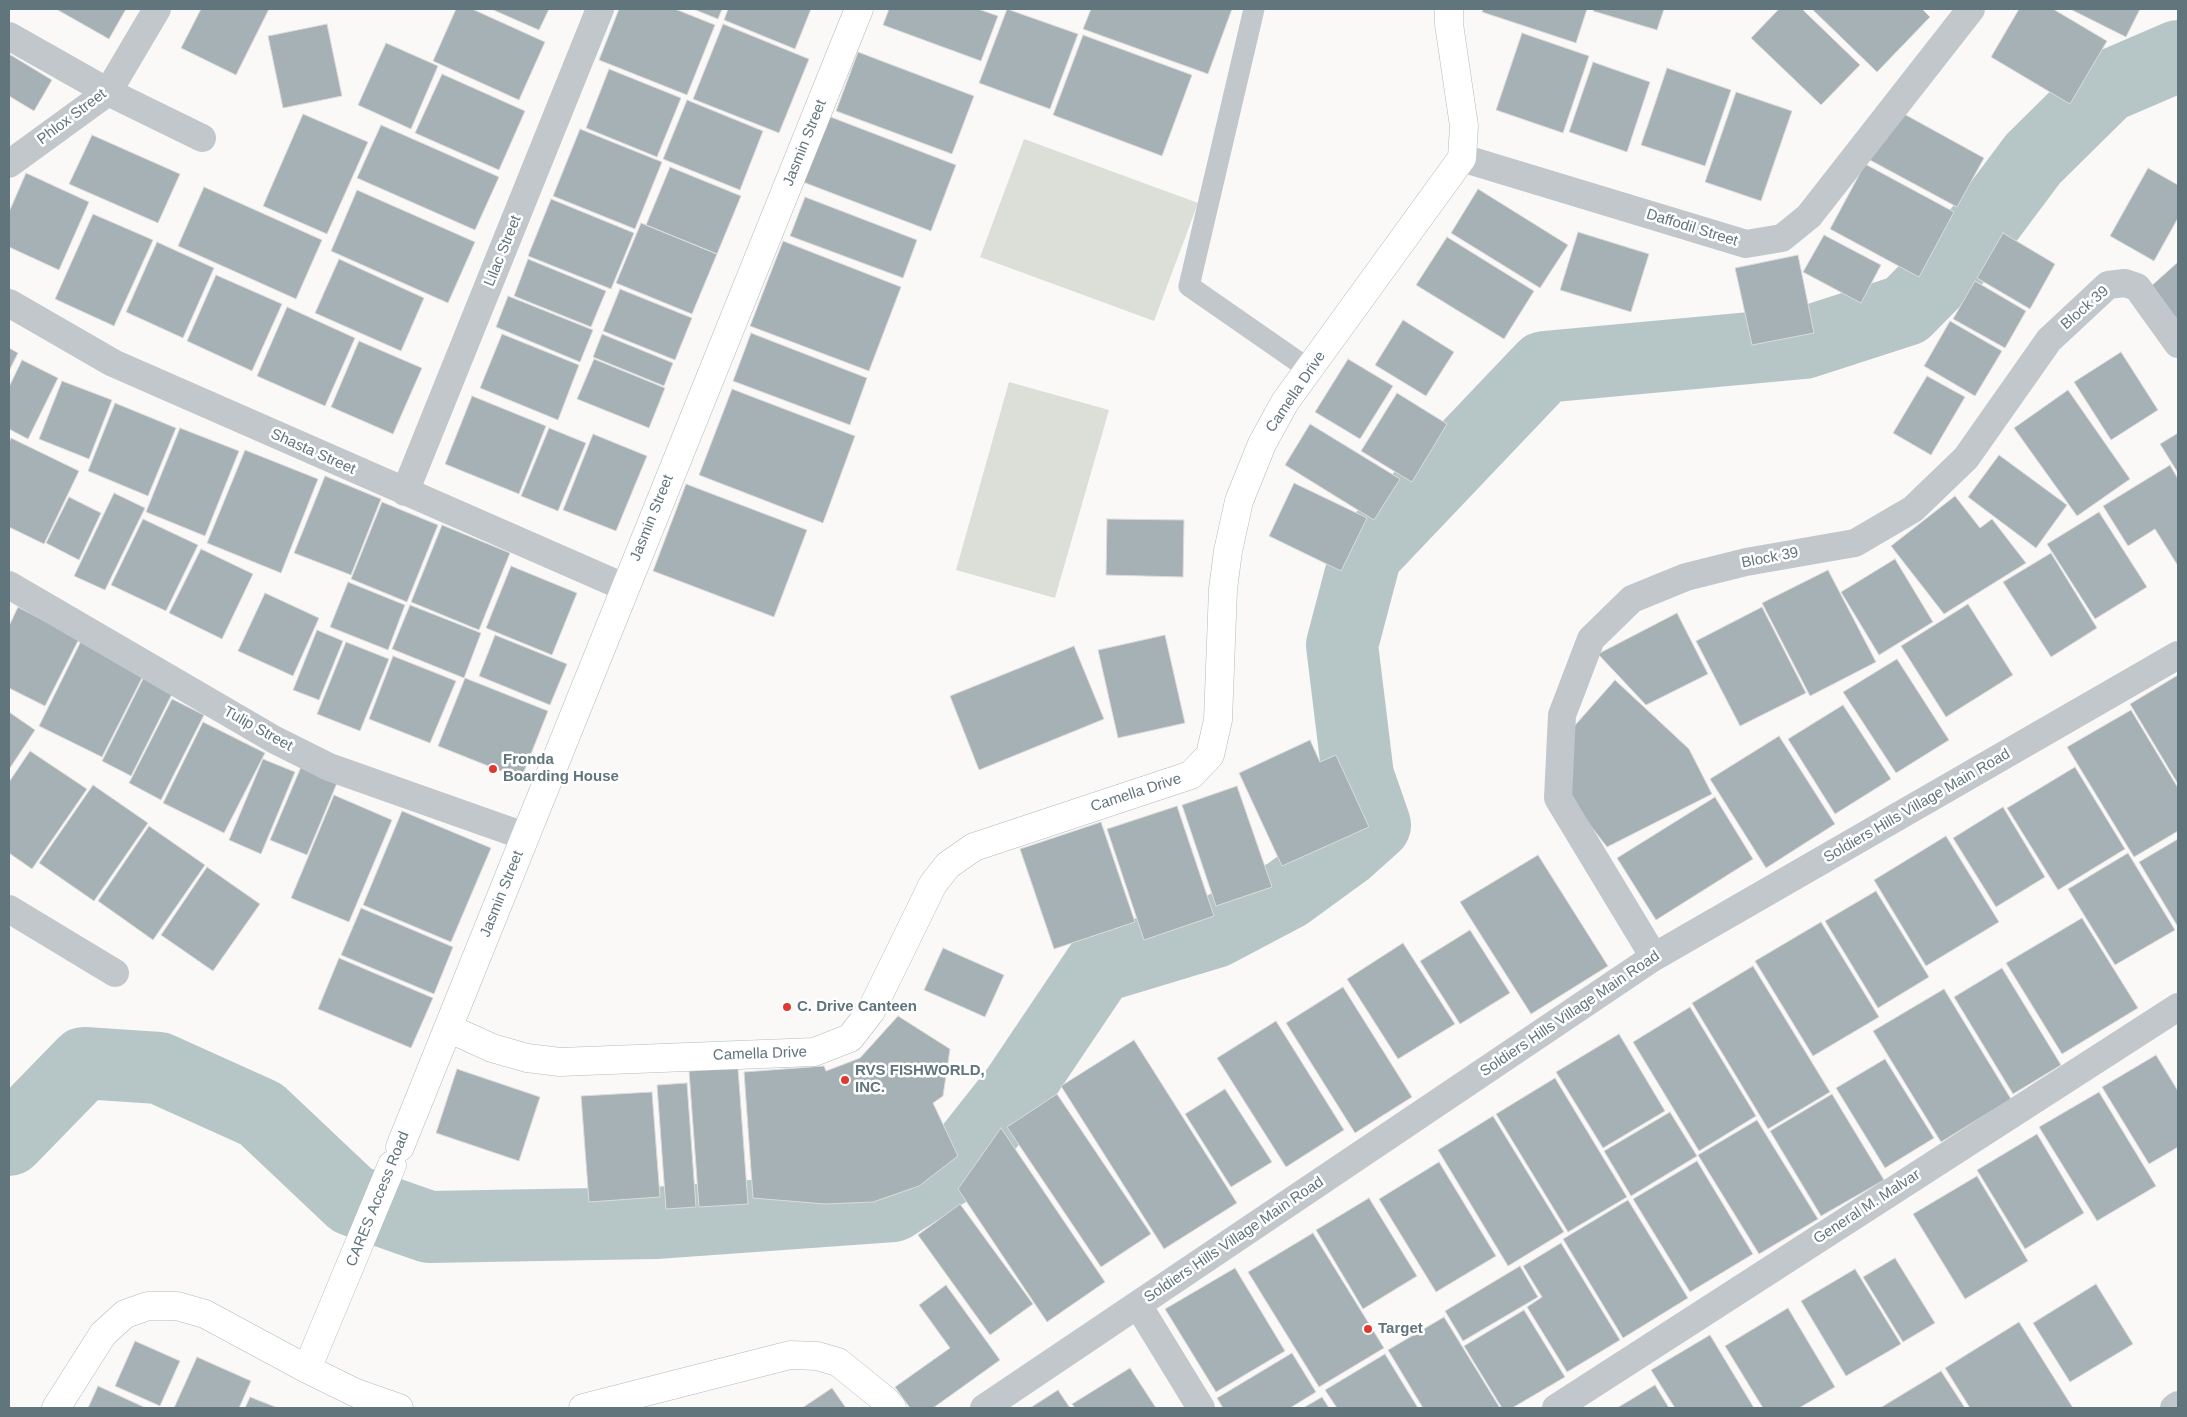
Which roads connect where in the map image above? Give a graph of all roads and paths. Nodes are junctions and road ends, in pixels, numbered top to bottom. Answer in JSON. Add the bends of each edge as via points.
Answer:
{"nodes":[{"id":1,"x":157,"y":9,"type":"edge"},
{"id":2,"x":600,"y":9,"type":"edge"},
{"id":3,"x":859,"y":9,"type":"edge"},
{"id":4,"x":1254,"y":9,"type":"edge"},
{"id":5,"x":1449,"y":9,"type":"edge"},
{"id":6,"x":1970,"y":9,"type":"edge"},
{"id":7,"x":9,"y":36,"type":"edge"},
{"id":8,"x":108,"y":92,"type":"junction"},
{"id":9,"x":202,"y":138,"type":"dead end"},
{"id":10,"x":1462,"y":158,"type":"junction"},
{"id":11,"x":9,"y":164,"type":"edge"},
{"id":12,"x":9,"y":303,"type":"edge"},
{"id":13,"x":2178,"y":344,"type":"edge"},
{"id":14,"x":1310,"y":370,"type":"junction"},
{"id":15,"x":406,"y":492,"type":"junction"},
{"id":16,"x":9,"y":585,"type":"edge"},
{"id":17,"x":624,"y":587,"type":"junction"},
{"id":18,"x":2178,"y":655,"type":"edge"},
{"id":19,"x":524,"y":836,"type":"junction"},
{"id":20,"x":9,"y":909,"type":"edge"},
{"id":21,"x":1654,"y":957,"type":"junction"},
{"id":22,"x":115,"y":973,"type":"dead end"},
{"id":23,"x":2178,"y":1006,"type":"edge"},
{"id":24,"x":448,"y":1028,"type":"junction"},
{"id":25,"x":1138,"y":1305,"type":"junction"},
{"id":26,"x":307,"y":1369,"type":"junction"},
{"id":27,"x":2178,"y":1406,"type":"edge"},
{"id":28,"x":56,"y":1408,"type":"edge"},
{"id":29,"x":399,"y":1408,"type":"edge"},
{"id":30,"x":582,"y":1408,"type":"edge"},
{"id":31,"x":892,"y":1408,"type":"edge"},
{"id":32,"x":984,"y":1408,"type":"edge"},
{"id":33,"x":1201,"y":1408,"type":"edge"},
{"id":34,"x":1556,"y":1408,"type":"edge"},
{"id":35,"x":2174,"y":1408,"type":"edge"}],
"edges":[{"from":1,"to":8,"type":"street","name":"Phlox Street"},
{"from":2,"to":15,"type":"street","name":"Lilac Street"},
{"from":3,"to":17,"type":"street","name":"Jasmin Street"},
{"from":4,"to":14,"type":"lane","via":[[1189,286]]},
{"from":5,"to":10,"type":"street","via":[[1464,126]]},
{"from":6,"to":10,"type":"street","name":"Daffodil Street","via":[[1809,216],[1782,238],[1746,244]]},
{"from":7,"to":8,"type":"street"},
{"from":8,"to":9,"type":"street"},
{"from":8,"to":11,"type":"street","name":"Phlox Street"},
{"from":10,"to":14,"type":"street","name":"Camella Drive"},
{"from":12,"to":15,"type":"street","name":"Shasta Street","via":[[113,363]]},
{"from":13,"to":21,"type":"street","name":"Block 39","via":[[2137,287],[2125,283],[2108,285],[2049,340],[1966,458],[1913,508],[1855,543],[1746,562],[1686,577],[1632,599],[1591,640],[1562,715],[1558,798]]},
{"from":14,"to":24,"type":"street","name":"Camella Drive","via":[[1285,402],[1262,444],[1238,500],[1222,589],[1218,720],[1210,755],[1191,775],[974,847],[948,866],[933,884],[871,1011],[850,1038],[814,1052],[560,1062],[528,1058],[492,1048]]},
{"from":15,"to":17,"type":"street","name":"Shasta Street"},
{"from":16,"to":19,"type":"street","name":"Tulip Street","via":[[275,740],[329,767]]},
{"from":17,"to":19,"type":"street","name":"Jasmin Street"},
{"from":18,"to":21,"type":"street","name":"Soldiers Hills Village Main Road"},
{"from":19,"to":24,"type":"street","name":"Jasmin Street"},
{"from":20,"to":22,"type":"street"},
{"from":21,"to":25,"type":"street","name":"Soldiers Hills Village Main Road"},
{"from":23,"to":34,"type":"street","name":"General M. Malvar"},
{"from":24,"to":26,"type":"street","name":"CARES Access Road"},
{"from":25,"to":32,"type":"street","name":"Soldiers Hills Village Main Road"},
{"from":25,"to":33,"type":"street"},
{"from":26,"to":28,"type":"street","via":[[205,1314],[177,1306],[148,1306],[125,1314],[103,1334]]},
{"from":26,"to":29,"type":"street","via":[[356,1393]]},
{"from":27,"to":35,"type":"street"},
{"from":30,"to":31,"type":"street","via":[[790,1355],[817,1356],[838,1362]]}]}
